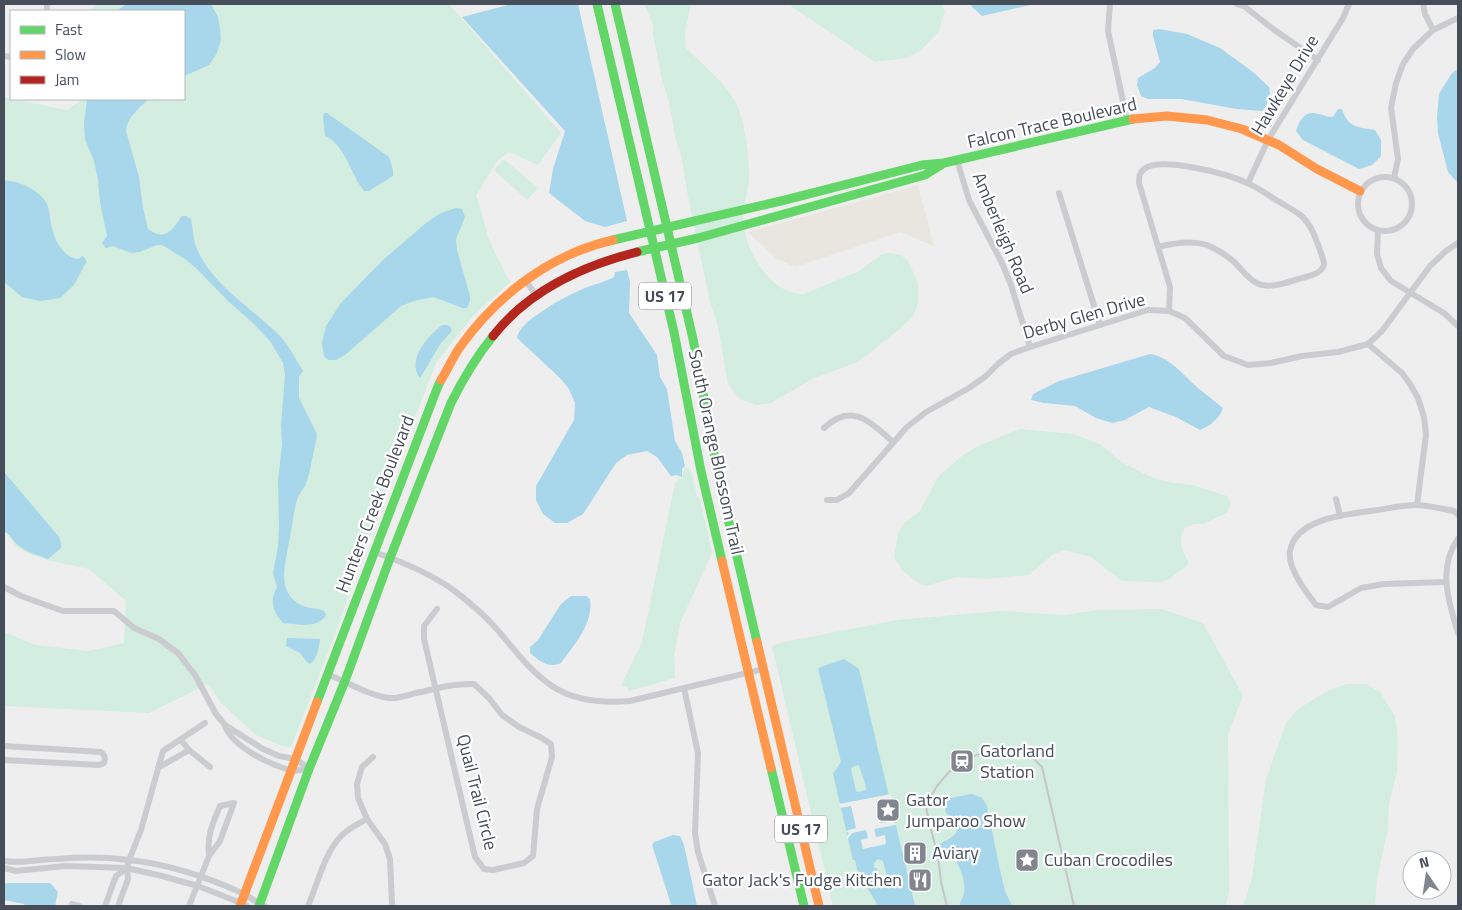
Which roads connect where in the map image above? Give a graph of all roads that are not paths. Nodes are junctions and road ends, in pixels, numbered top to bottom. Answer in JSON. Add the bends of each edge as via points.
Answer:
{"nodes":[{"id":1,"x":597,"y":4,"type":"edge"},
{"id":2,"x":615,"y":4,"type":"edge"},
{"id":3,"x":1110,"y":4,"type":"edge"},
{"id":4,"x":1237,"y":4,"type":"edge"},
{"id":5,"x":1349,"y":4,"type":"edge"},
{"id":6,"x":1423,"y":4,"type":"edge"},
{"id":7,"x":1458,"y":18,"type":"edge"},
{"id":8,"x":1433,"y":30,"type":"junction"},
{"id":9,"x":1318,"y":60,"type":"junction"},
{"id":10,"x":1127,"y":120,"type":"junction"},
{"id":11,"x":1268,"y":140,"type":"junction"},
{"id":12,"x":957,"y":160,"type":"junction"},
{"id":13,"x":944,"y":163,"type":"junction"},
{"id":14,"x":1394,"y":178,"type":"junction"},
{"id":15,"x":1248,"y":183,"type":"junction"},
{"id":16,"x":1360,"y":191,"type":"junction"},
{"id":17,"x":1059,"y":193,"type":"dead end"},
{"id":18,"x":668,"y":227,"type":"junction"},
{"id":19,"x":650,"y":231,"type":"junction"},
{"id":20,"x":1378,"y":231,"type":"junction"},
{"id":21,"x":1458,"y":243,"type":"edge"},
{"id":22,"x":672,"y":245,"type":"junction"},
{"id":23,"x":1158,"y":246,"type":"junction"},
{"id":24,"x":654,"y":248,"type":"junction"},
{"id":25,"x":525,"y":280,"type":"junction"},
{"id":26,"x":1411,"y":292,"type":"junction"},
{"id":27,"x":536,"y":295,"type":"junction"},
{"id":28,"x":1170,"y":311,"type":"junction"},
{"id":29,"x":1100,"y":325,"type":"junction"},
{"id":30,"x":1458,"y":326,"type":"edge"},
{"id":31,"x":1368,"y":344,"type":"junction"},
{"id":32,"x":1030,"y":346,"type":"junction"},
{"id":33,"x":824,"y":428,"type":"dead end"},
{"id":34,"x":893,"y":442,"type":"junction"},
{"id":35,"x":1336,"y":499,"type":"dead end"},
{"id":36,"x":827,"y":500,"type":"dead end"},
{"id":37,"x":1416,"y":505,"type":"junction"},
{"id":38,"x":1458,"y":515,"type":"edge"},
{"id":39,"x":1340,"y":516,"type":"junction"},
{"id":40,"x":1458,"y":539,"type":"edge"},
{"id":41,"x":374,"y":552,"type":"junction"},
{"id":42,"x":390,"y":558,"type":"junction"},
{"id":43,"x":1445,"y":582,"type":"junction"},
{"id":44,"x":4,"y":587,"type":"edge"},
{"id":45,"x":437,"y":609,"type":"dead end"},
{"id":46,"x":1458,"y":633,"type":"edge"},
{"id":47,"x":764,"y":669,"type":"junction"},
{"id":48,"x":749,"y":673,"type":"junction"},
{"id":49,"x":327,"y":674,"type":"junction"},
{"id":50,"x":345,"y":681,"type":"junction"},
{"id":51,"x":684,"y":688,"type":"junction"},
{"id":52,"x":436,"y":689,"type":"junction"},
{"id":53,"x":204,"y":723,"type":"dead end"},
{"id":54,"x":225,"y":724,"type":"junction"},
{"id":55,"x":181,"y":740,"type":"junction"},
{"id":56,"x":4,"y":746,"type":"edge"},
{"id":57,"x":60,"y":750,"type":"junction"},
{"id":58,"x":189,"y":750,"type":"junction"},
{"id":59,"x":373,"y":757,"type":"dead end"},
{"id":60,"x":296,"y":759,"type":"junction"},
{"id":61,"x":4,"y":760,"type":"edge"},
{"id":62,"x":59,"y":763,"type":"junction"},
{"id":63,"x":210,"y":767,"type":"dead end"},
{"id":64,"x":158,"y":768,"type":"junction"},
{"id":65,"x":291,"y":770,"type":"junction"},
{"id":66,"x":309,"y":770,"type":"junction"},
{"id":67,"x":367,"y":819,"type":"junction"},
{"id":68,"x":209,"y":856,"type":"junction"},
{"id":69,"x":129,"y":860,"type":"junction"},
{"id":70,"x":4,"y":861,"type":"edge"},
{"id":71,"x":4,"y":868,"type":"edge"},
{"id":72,"x":127,"y":868,"type":"junction"},
{"id":73,"x":201,"y":878,"type":"junction"},
{"id":74,"x":198,"y":886,"type":"junction"},
{"id":75,"x":816,"y":892,"type":"junction"},
{"id":76,"x":801,"y":896,"type":"junction"},
{"id":77,"x":243,"y":902,"type":"edge"},
{"id":78,"x":72,"y":904,"type":"dead end"},
{"id":79,"x":392,"y":904,"type":"dead end"},
{"id":80,"x":79,"y":906,"type":"edge"},
{"id":81,"x":105,"y":906,"type":"edge"},
{"id":82,"x":118,"y":906,"type":"edge"},
{"id":83,"x":189,"y":906,"type":"edge"},
{"id":84,"x":262,"y":906,"type":"edge"},
{"id":85,"x":308,"y":906,"type":"edge"},
{"id":86,"x":715,"y":906,"type":"edge"},
{"id":87,"x":804,"y":906,"type":"edge"},
{"id":88,"x":819,"y":906,"type":"edge"}],
"edges":[{"from":1,"to":19,"type":"street","name":"South Orange Blossom Trail","number":"US 17"},
{"from":2,"to":18,"type":"street","name":"South Orange Blossom Trail","number":"US 17"},
{"from":3,"to":10,"type":"street","via":[[1108,31]]},
{"from":4,"to":9,"type":"street"},
{"from":5,"to":9,"type":"street","name":"Hawkeye Drive"},
{"from":6,"to":8,"type":"street"},
{"from":7,"to":8,"type":"street"},
{"from":8,"to":14,"type":"street","via":[[1413,49],[1396,82],[1391,108],[1398,159]]},
{"from":9,"to":11,"type":"street","name":"Hawkeye Drive"},
{"from":10,"to":11,"type":"street","name":"Falcon Trace Boulevard","via":[[1166,116],[1207,120]]},
{"from":10,"to":12,"type":"street","name":"Falcon Trace Boulevard"},
{"from":11,"to":15,"type":"street","name":"Hawkeye Drive"},
{"from":11,"to":16,"type":"street","name":"Falcon Trace Boulevard"},
{"from":12,"to":13,"type":"street","name":"Falcon Trace Boulevard"},
{"from":12,"to":32,"type":"street","name":"Amberleigh Road","via":[[967,201],[1002,263]]},
{"from":13,"to":18,"type":"street","name":"Falcon Trace Boulevard","via":[[922,165]]},
{"from":13,"to":22,"type":"street","name":"Falcon Trace Boulevard","via":[[925,175]]},
{"from":14,"to":16,"type":"street","via":[[1372,179]]},
{"from":14,"to":20,"type":"street","via":[[1406,186],[1411,195],[1410,214],[1400,226],[1390,231]]},
{"from":15,"to":23,"type":"street","via":[[1193,167],[1152,165],[1144,169],[1139,175],[1139,183]]},
{"from":15,"to":23,"type":"street","via":[[1309,224],[1323,258],[1320,270],[1276,285],[1263,285],[1251,280],[1220,251],[1206,245],[1190,242]]},
{"from":16,"to":20,"type":"street","via":[[1358,211],[1368,227]]},
{"from":17,"to":29,"type":"street"},
{"from":18,"to":19,"type":"street","name":"Hunters Creek Boulevard"},
{"from":18,"to":22,"type":"street","name":"South Orange Blossom Trail","number":"US 17"},
{"from":19,"to":24,"type":"street","name":"South Orange Blossom Trail","number":"US 17"},
{"from":19,"to":25,"type":"street","name":"Hunters Creek Boulevard","via":[[561,258]]},
{"from":20,"to":26,"type":"street","via":[[1377,254],[1381,268],[1391,281]]},
{"from":21,"to":26,"type":"street","via":[[1430,266]]},
{"from":22,"to":24,"type":"street","name":"Hunters Creek Boulevard"},
{"from":22,"to":47,"type":"street","name":"South Orange Blossom Trail","number":"US 17","via":[[719,480]]},
{"from":23,"to":28,"type":"street","via":[[1170,287]]},
{"from":24,"to":27,"type":"street","name":"Hunters Creek Boulevard","via":[[590,266]]},
{"from":24,"to":48,"type":"street","name":"South Orange Blossom Trail","number":"US 17","via":[[701,471]]},
{"from":25,"to":27,"type":"street"},
{"from":25,"to":41,"type":"street","name":"Hunters Creek Boulevard","via":[[477,325],[438,386]]},
{"from":26,"to":30,"type":"street","via":[[1444,312]]},
{"from":26,"to":31,"type":"street","via":[[1382,331]]},
{"from":27,"to":42,"type":"street","name":"Hunters Creek Boulevard","via":[[504,322],[481,348],[455,392]]},
{"from":28,"to":29,"type":"street","name":"Derby Glen Drive","via":[[1148,310]]},
{"from":28,"to":31,"type":"street","name":"Derby Glen Drive","via":[[1185,318],[1224,356],[1248,365],[1271,364]]},
{"from":29,"to":32,"type":"street","name":"Derby Glen Drive"},
{"from":31,"to":37,"type":"street","via":[[1402,373],[1418,398],[1424,417],[1426,435]]},
{"from":32,"to":34,"type":"street","name":"Derby Glen Drive","via":[[1011,354],[970,388],[926,412]]},
{"from":33,"to":34,"type":"street","via":[[832,420],[854,415],[869,421]]},
{"from":34,"to":36,"type":"street","name":"Derby Glen Drive","via":[[849,493],[837,500]]},
{"from":35,"to":39,"type":"street"},
{"from":37,"to":38,"type":"street","via":[[1454,511]]},
{"from":37,"to":39,"type":"street"},
{"from":39,"to":43,"type":"street","via":[[1315,523],[1297,535],[1290,552],[1292,566],[1316,605],[1328,607],[1361,588]]},
{"from":40,"to":43,"type":"street","via":[[1448,562]]},
{"from":41,"to":42,"type":"street"},
{"from":41,"to":49,"type":"street","name":"Hunters Creek Boulevard"},
{"from":42,"to":50,"type":"street","name":"Hunters Creek Boulevard"},
{"from":42,"to":51,"type":"street","via":[[432,576],[456,592],[493,626],[524,663],[566,693],[609,703]]},
{"from":43,"to":46,"type":"street"},
{"from":44,"to":54,"type":"street","via":[[63,611],[114,611],[134,628],[159,639],[178,653]]},
{"from":45,"to":52,"type":"street","via":[[424,626]]},
{"from":47,"to":48,"type":"street"},
{"from":47,"to":75,"type":"street","name":"South Orange Blossom Trail","number":"US 17"},
{"from":48,"to":51,"type":"street"},
{"from":48,"to":76,"type":"street","name":"South Orange Blossom Trail","number":"US 17"},
{"from":49,"to":50,"type":"street","name":"Quail Trail Circle"},
{"from":49,"to":60,"type":"street","name":"Hunters Creek Boulevard"},
{"from":50,"to":52,"type":"street","name":"Quail Trail Circle","via":[[391,698]]},
{"from":50,"to":66,"type":"street","name":"Hunters Creek Boulevard"},
{"from":51,"to":86,"type":"street","via":[[698,754],[695,833]]},
{"from":52,"to":52,"type":"street","name":"Quail Trail Circle","via":[[460,683],[474,684],[502,716],[551,744],[552,757],[537,809],[532,856],[524,864],[484,869],[475,857]]},
{"from":53,"to":55,"type":"street"},
{"from":54,"to":60,"type":"street","via":[[263,749]]},
{"from":54,"to":65,"type":"street","via":[[228,733],[241,746]]},
{"from":55,"to":58,"type":"street"},
{"from":55,"to":64,"type":"street","via":[[163,751]]},
{"from":56,"to":57,"type":"street"},
{"from":57,"to":62,"type":"street"},
{"from":57,"to":62,"type":"street","via":[[100,752],[105,759],[98,765]]},
{"from":58,"to":63,"type":"street"},
{"from":58,"to":64,"type":"street"},
{"from":59,"to":67,"type":"street","via":[[362,767],[357,784],[358,798]]},
{"from":60,"to":65,"type":"street","name":"Hunters Creek Boulevard"},
{"from":60,"to":66,"type":"street"},
{"from":61,"to":62,"type":"street"},
{"from":64,"to":69,"type":"street"},
{"from":65,"to":66,"type":"street"},
{"from":65,"to":77,"type":"street","name":"Hunters Creek Boulevard"},
{"from":66,"to":84,"type":"street","name":"Hunters Creek Boulevard"},
{"from":67,"to":79,"type":"street","via":[[385,844],[390,859]]},
{"from":67,"to":85,"type":"street","via":[[341,836],[329,853]]},
{"from":68,"to":68,"type":"street","via":[[220,841],[234,803],[220,806],[210,828]]},
{"from":68,"to":73,"type":"street"},
{"from":69,"to":70,"type":"street","via":[[55,858]]},
{"from":69,"to":72,"type":"street"},
{"from":69,"to":73,"type":"street"},
{"from":71,"to":72,"type":"street","via":[[16,871],[65,866]]},
{"from":72,"to":74,"type":"street"},
{"from":72,"to":81,"type":"street","via":[[116,876]]},
{"from":72,"to":82,"type":"street","via":[[128,879]]},
{"from":73,"to":74,"type":"street"},
{"from":73,"to":77,"type":"street"},
{"from":74,"to":77,"type":"street"},
{"from":74,"to":83,"type":"street"},
{"from":75,"to":76,"type":"street"},
{"from":75,"to":88,"type":"street","name":"South Orange Blossom Trail","number":"US 17"},
{"from":76,"to":87,"type":"street","name":"South Orange Blossom Trail","number":"US 17"},
{"from":77,"to":84,"type":"street"},
{"from":78,"to":80,"type":"street"}]}
